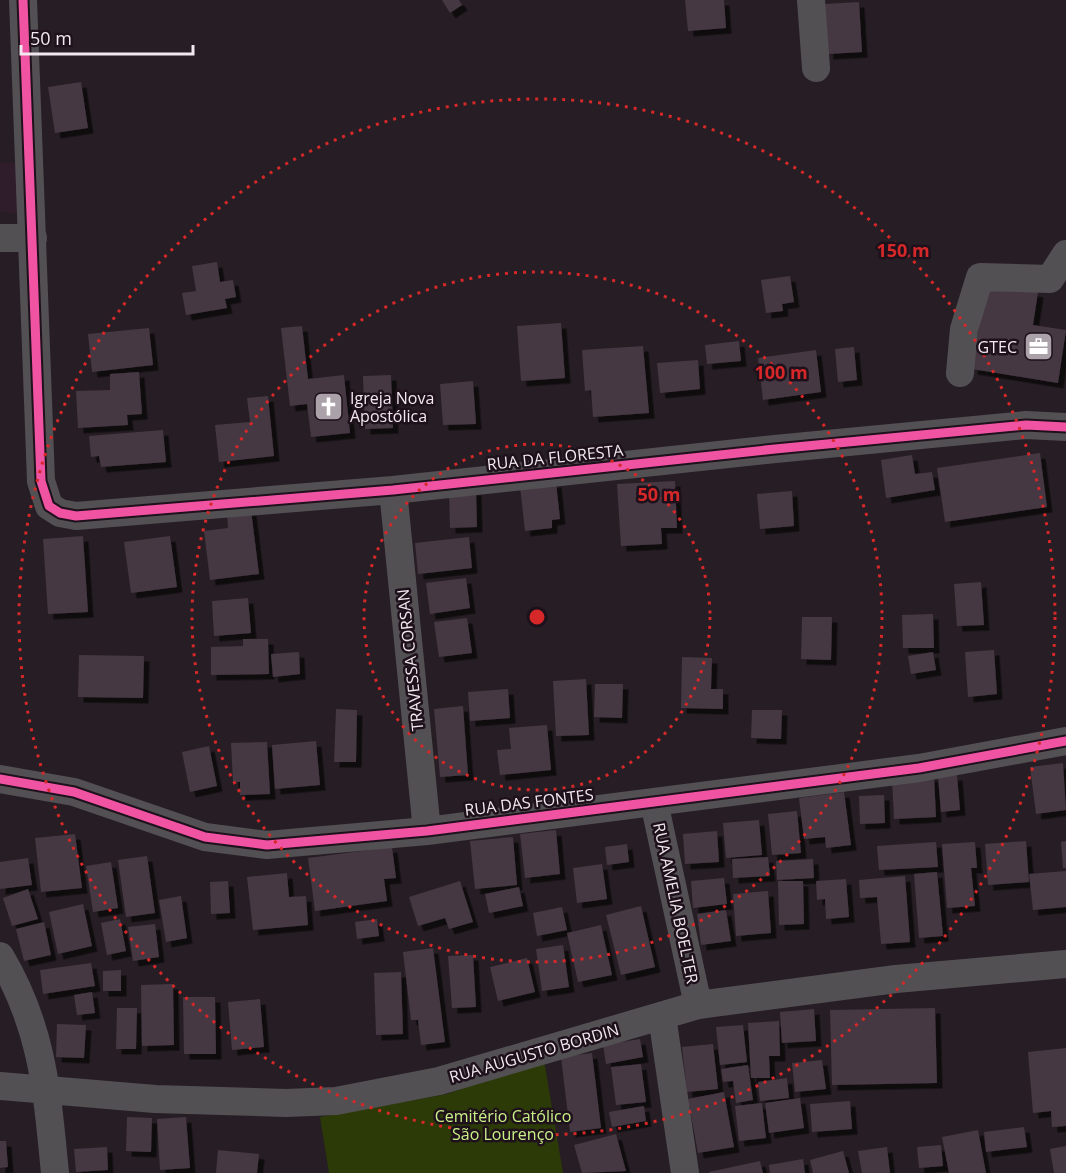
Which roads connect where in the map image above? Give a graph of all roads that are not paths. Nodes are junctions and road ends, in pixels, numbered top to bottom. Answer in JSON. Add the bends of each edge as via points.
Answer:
{"nodes":[{"id":1,"x":23,"y":0,"type":"edge"},
{"id":2,"x":811,"y":0,"type":"edge"},
{"id":3,"x":816,"y":68,"type":"dead end"},
{"id":4,"x":0,"y":238,"type":"edge"},
{"id":5,"x":33,"y":238,"type":"junction"},
{"id":6,"x":1066,"y":254,"type":"edge"},
{"id":7,"x":1058,"y":283,"type":"edge"},
{"id":8,"x":960,"y":373,"type":"dead end"},
{"id":9,"x":1066,"y":427,"type":"edge"},
{"id":10,"x":393,"y":490,"type":"junction"},
{"id":11,"x":1066,"y":741,"type":"edge"},
{"id":12,"x":0,"y":779,"type":"edge"},
{"id":13,"x":654,"y":801,"type":"junction"},
{"id":14,"x":427,"y":831,"type":"junction"},
{"id":15,"x":0,"y":956,"type":"edge"},
{"id":16,"x":1066,"y":964,"type":"edge"},
{"id":17,"x":698,"y":1005,"type":"junction"},
{"id":18,"x":662,"y":1016,"type":"junction"},
{"id":19,"x":0,"y":1086,"type":"edge"},
{"id":20,"x":46,"y":1088,"type":"junction"},
{"id":21,"x":55,"y":1173,"type":"edge"},
{"id":22,"x":685,"y":1173,"type":"edge"}],
"edges":[{"from":1,"to":5,"type":"street"},
{"from":2,"to":3,"type":"street"},
{"from":4,"to":5,"type":"street"},
{"from":5,"to":10,"type":"street","name":"RUA DA FLORESTA","via":[[41,481],[49,506],[76,516]]},
{"from":6,"to":7,"type":"street"},
{"from":7,"to":8,"type":"street","via":[[980,278],[964,329]]},
{"from":9,"to":10,"type":"street","name":"RUA DA FLORESTA","via":[[1026,425]]},
{"from":10,"to":14,"type":"street","name":"TRAVESSA CORSAN"},
{"from":11,"to":13,"type":"street","name":"RUA DAS FONTES","via":[[919,768]]},
{"from":12,"to":14,"type":"street","name":"RUA DAS FONTES","via":[[74,792],[205,837],[238,843],[267,845]]},
{"from":13,"to":14,"type":"street","name":"RUA DAS FONTES"},
{"from":13,"to":17,"type":"street","name":"RUA AMELIA BOELTER"},
{"from":15,"to":20,"type":"street","via":[[19,988],[35,1030]]},
{"from":16,"to":17,"type":"street","name":"RUA AUGUSTO BORDIN","via":[[896,979]]},
{"from":17,"to":18,"type":"street","name":"RUA AUGUSTO BORDIN"},
{"from":18,"to":20,"type":"street","name":"RUA AUGUSTO BORDIN","via":[[439,1081],[336,1101],[155,1099]]},
{"from":18,"to":22,"type":"street"},
{"from":19,"to":20,"type":"street","name":"RUA AUGUSTO BORDIN"},
{"from":20,"to":21,"type":"street"}]}
